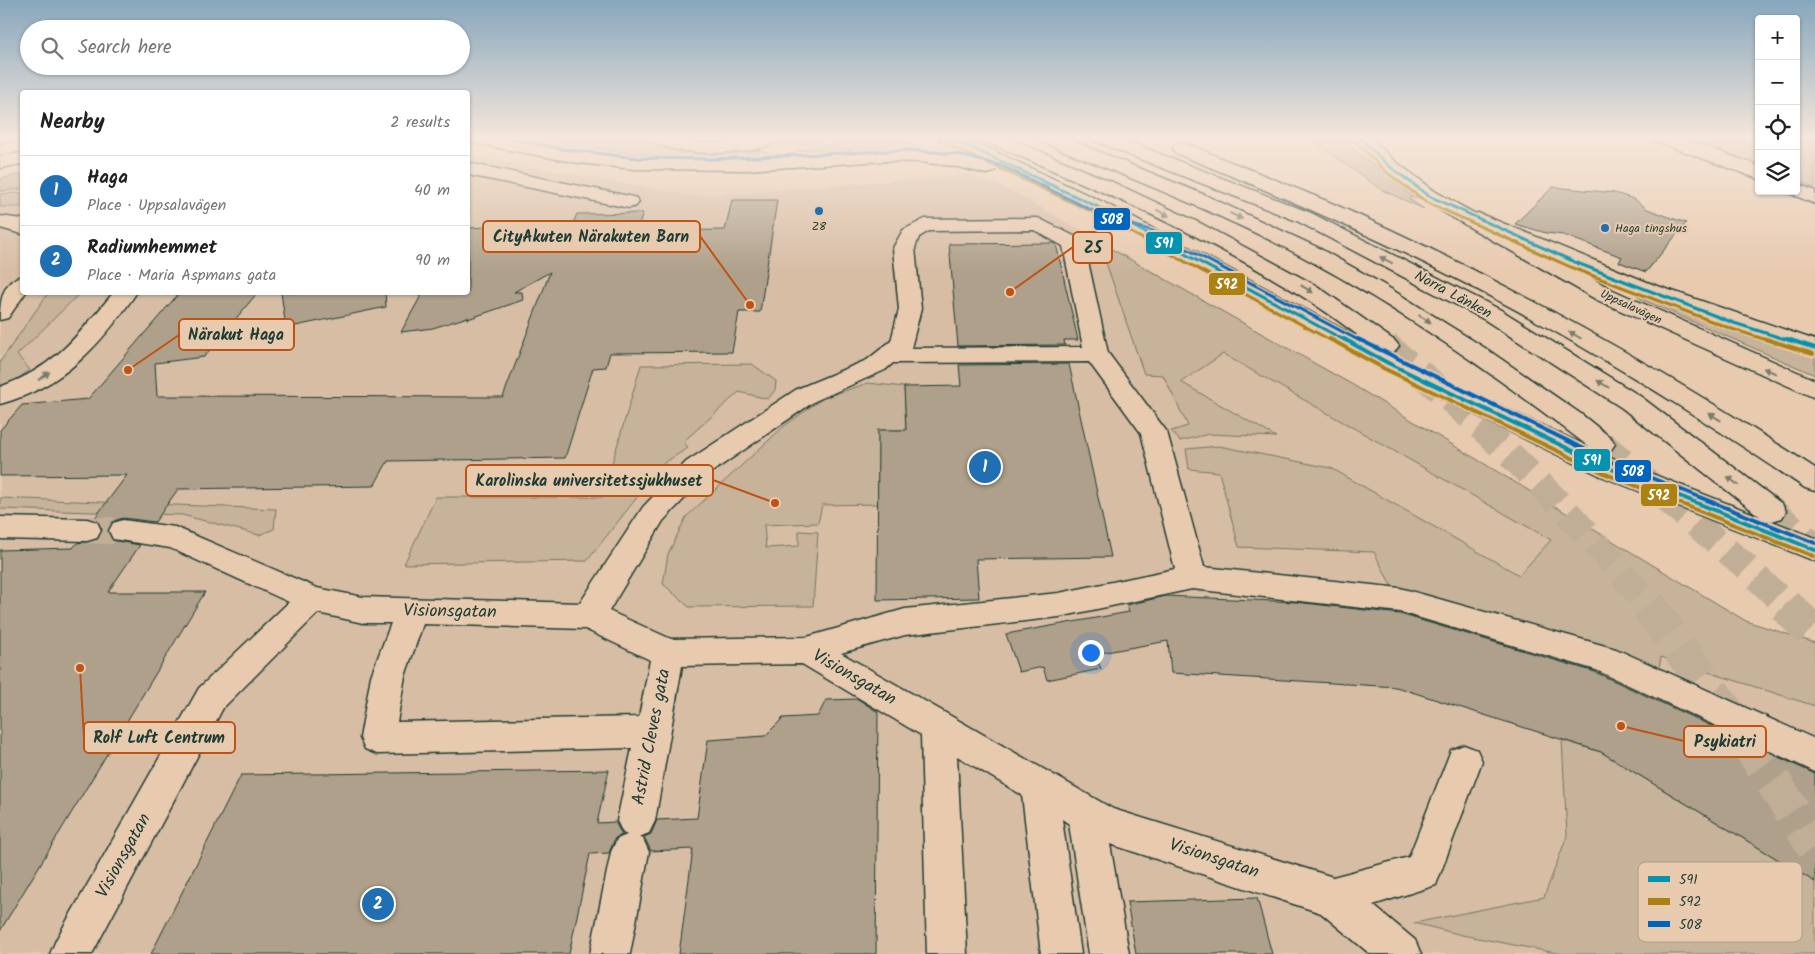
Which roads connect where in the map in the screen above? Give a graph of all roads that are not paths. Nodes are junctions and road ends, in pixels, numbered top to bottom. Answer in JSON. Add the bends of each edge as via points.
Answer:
{"nodes":[{"id":1,"x":529,"y":182,"type":"edge"},
{"id":2,"x":1019,"y":182,"type":"edge"},
{"id":3,"x":1043,"y":182,"type":"edge"},
{"id":4,"x":1095,"y":182,"type":"edge"},
{"id":5,"x":1158,"y":182,"type":"edge"},
{"id":6,"x":1214,"y":182,"type":"edge"},
{"id":7,"x":1267,"y":182,"type":"edge"},
{"id":8,"x":1410,"y":182,"type":"edge"},
{"id":9,"x":1800,"y":191,"type":"edge"},
{"id":10,"x":1429,"y":196,"type":"junction"},
{"id":11,"x":1815,"y":198,"type":"edge"},
{"id":12,"x":629,"y":202,"type":"dead end"},
{"id":13,"x":0,"y":222,"type":"edge"},
{"id":14,"x":20,"y":226,"type":"edge"},
{"id":15,"x":1150,"y":237,"type":"junction"},
{"id":16,"x":20,"y":286,"type":"edge"},
{"id":17,"x":124,"y":295,"type":"edge"},
{"id":18,"x":0,"y":313,"type":"edge"},
{"id":19,"x":1387,"y":346,"type":"tunnel mouth"},
{"id":20,"x":1815,"y":348,"type":"edge"},
{"id":21,"x":1096,"y":354,"type":"junction"},
{"id":22,"x":888,"y":356,"type":"junction"},
{"id":23,"x":1815,"y":390,"type":"edge"},
{"id":24,"x":0,"y":396,"type":"edge"},
{"id":25,"x":1602,"y":444,"type":"tunnel mouth"},
{"id":26,"x":1815,"y":481,"type":"edge"},
{"id":27,"x":1772,"y":511,"type":"tunnel mouth"},
{"id":28,"x":0,"y":528,"type":"edge"},
{"id":29,"x":86,"y":530,"type":"tunnel mouth"},
{"id":30,"x":123,"y":531,"type":"tunnel mouth"},
{"id":31,"x":1815,"y":550,"type":"edge"},
{"id":32,"x":1192,"y":577,"type":"junction"},
{"id":33,"x":312,"y":599,"type":"junction"},
{"id":34,"x":412,"y":610,"type":"junction"},
{"id":35,"x":589,"y":616,"type":"junction"},
{"id":36,"x":807,"y":650,"type":"junction"},
{"id":37,"x":668,"y":653,"type":"junction"},
{"id":38,"x":938,"y":726,"type":"junction"},
{"id":39,"x":653,"y":732,"type":"junction"},
{"id":40,"x":1815,"y":756,"type":"edge"},
{"id":41,"x":1464,"y":761,"type":"dead end"},
{"id":42,"x":1039,"y":785,"type":"junction"},
{"id":43,"x":1086,"y":812,"type":"junction"},
{"id":44,"x":1333,"y":897,"type":"junction"},
{"id":45,"x":70,"y":954,"type":"edge"},
{"id":46,"x":610,"y":954,"type":"edge"},
{"id":47,"x":946,"y":954,"type":"edge"},
{"id":48,"x":1061,"y":954,"type":"edge"},
{"id":49,"x":1109,"y":954,"type":"edge"},
{"id":50,"x":1400,"y":954,"type":"edge"}],
"edges":[{"from":1,"to":12,"type":"main road"},
{"from":2,"to":15,"type":"main road","via":[[1106,224]]},
{"from":3,"to":15,"type":"main road","via":[[1096,206]]},
{"from":4,"to":19,"type":"main road","one_way":true,"via":[[1219,240],[1311,292]]},
{"from":5,"to":25,"type":"main road","one_way":true,"via":[[1345,271],[1490,362]]},
{"from":27,"to":6,"type":"main road","name":"Norra Länken","one_way":true,"via":[[1631,402],[1493,315],[1304,217]]},
{"from":26,"to":7,"type":"main road","one_way":true,"via":[[1632,367],[1449,266]]},
{"from":8,"to":10,"type":"main road","name":"Uppsalavägen"},
{"from":9,"to":11,"type":"main road"},
{"from":10,"to":20,"type":"main road","via":[[1586,267],[1734,323]]},
{"from":23,"to":10,"type":"main road","name":"Uppsalavägen","one_way":true,"via":[[1606,295]]},
{"from":13,"to":14,"type":"main road","via":[[14,222]]},
{"from":15,"to":31,"type":"main road","via":[[1388,363],[1609,468]]},
{"from":16,"to":18,"type":"main road"},
{"from":24,"to":17,"type":"main road","one_way":true,"via":[[33,384],[73,356]]},
{"from":21,"to":22,"type":"main road"},
{"from":21,"to":22,"type":"main road","via":[[1073,243],[1038,224],[959,224],[925,225],[910,234],[904,248],[910,309],[902,344]]},
{"from":21,"to":32,"type":"main road","via":[[1154,432]]},
{"from":22,"to":35,"type":"main road","via":[[876,365],[806,395],[696,469],[652,514]]},
{"from":28,"to":29,"type":"main road"},
{"from":30,"to":33,"type":"main road","name":"Visionsgatan","via":[[174,538]]},
{"from":32,"to":36,"type":"main road","via":[[1059,605],[905,622]]},
{"from":32,"to":40,"type":"main road","via":[[1400,600],[1604,659]]},
{"from":33,"to":34,"type":"main road","name":"Visionsgatan","via":[[363,610]]},
{"from":33,"to":45,"type":"main road","name":"Visionsgatan","via":[[211,698]]},
{"from":34,"to":35,"type":"main road","name":"Visionsgatan"},
{"from":34,"to":39,"type":"main road","via":[[388,676],[377,738]]},
{"from":35,"to":37,"type":"main road","name":"Visionsgatan"},
{"from":36,"to":37,"type":"main road","name":"Visionsgatan"},
{"from":36,"to":38,"type":"main road","name":"Visionsgatan"},
{"from":37,"to":39,"type":"main road","name":"Astrid Cleves gata"},
{"from":38,"to":42,"type":"main road","name":"Visionsgatan"},
{"from":38,"to":47,"type":"main road"},
{"from":39,"to":46,"type":"main road","name":"Astrid Cleves gata"},
{"from":41,"to":44,"type":"main road","via":[[1422,872]]},
{"from":42,"to":43,"type":"main road","name":"Visionsgatan"},
{"from":42,"to":48,"type":"main road"},
{"from":43,"to":44,"type":"main road","name":"Visionsgatan","via":[[1104,824]]},
{"from":43,"to":49,"type":"main road"},
{"from":44,"to":50,"type":"main road","name":"Visionsgatan"}]}
